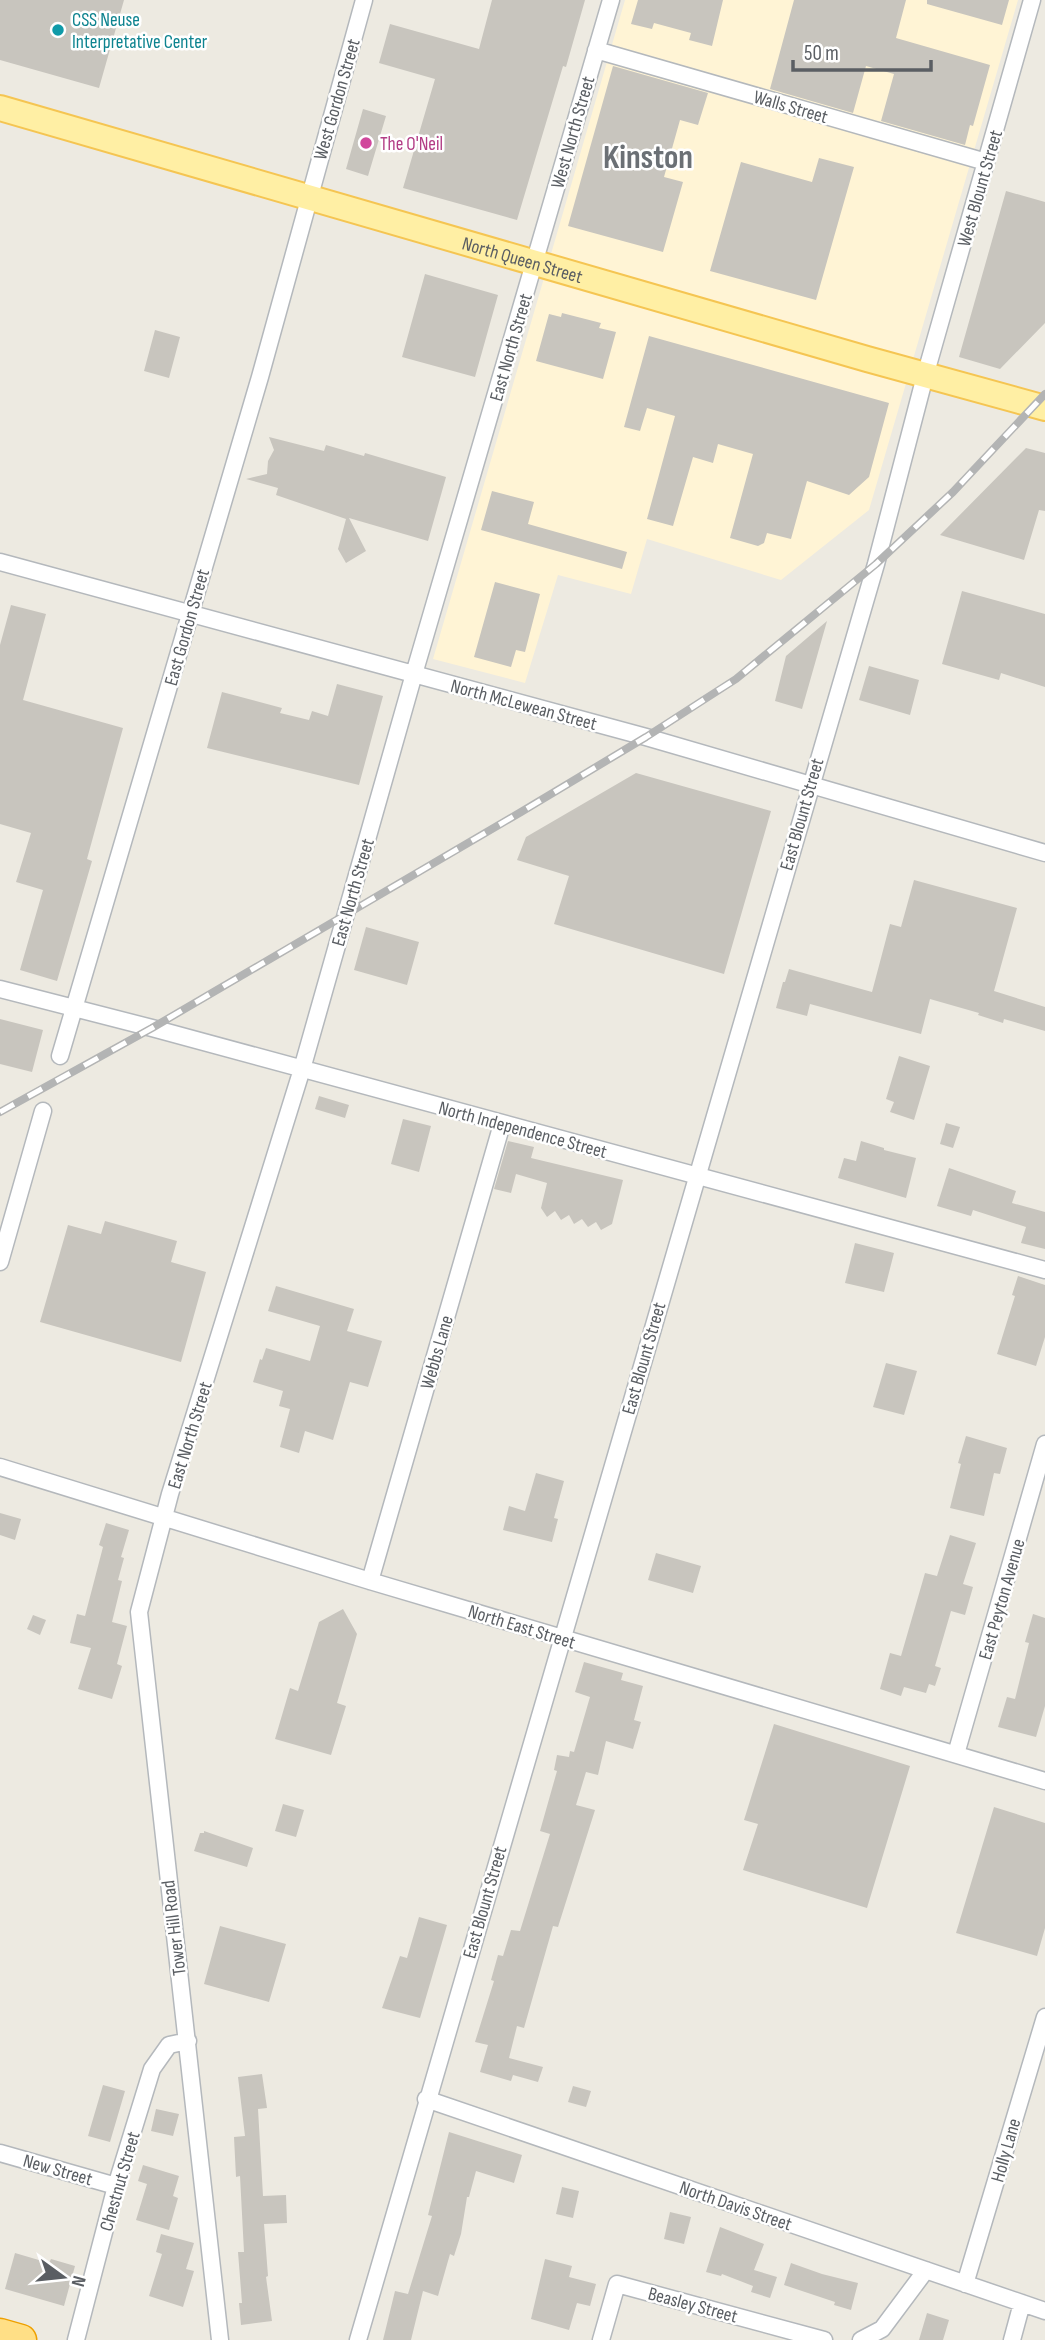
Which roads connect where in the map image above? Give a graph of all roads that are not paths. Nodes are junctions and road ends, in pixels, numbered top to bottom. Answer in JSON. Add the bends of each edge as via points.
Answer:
{"nodes":[{"id":1,"x":364,"y":0,"type":"edge"},
{"id":2,"x":611,"y":0,"type":"edge"},
{"id":3,"x":1032,"y":0,"type":"edge"},
{"id":4,"x":596,"y":50,"type":"junction"},
{"id":5,"x":0,"y":108,"type":"edge"},
{"id":6,"x":986,"y":162,"type":"junction"},
{"id":7,"x":308,"y":197,"type":"junction"},
{"id":8,"x":534,"y":264,"type":"junction"},
{"id":9,"x":925,"y":376,"type":"junction"},
{"id":10,"x":1045,"y":408,"type":"edge"},
{"id":11,"x":0,"y":562,"type":"edge"},
{"id":12,"x":190,"y":614,"type":"junction"},
{"id":13,"x":414,"y":674,"type":"junction"},
{"id":14,"x":810,"y":786,"type":"junction"},
{"id":15,"x":1045,"y":853,"type":"edge"},
{"id":16,"x":0,"y":989,"type":"edge"},
{"id":17,"x":74,"y":1009,"type":"junction"},
{"id":18,"x":60,"y":1056,"type":"dead end"},
{"id":19,"x":302,"y":1069,"type":"junction"},
{"id":20,"x":43,"y":1111,"type":"dead end"},
{"id":21,"x":502,"y":1124,"type":"junction"},
{"id":22,"x":696,"y":1176,"type":"junction"},
{"id":23,"x":0,"y":1262,"type":"edge"},
{"id":24,"x":1045,"y":1270,"type":"edge"},
{"id":25,"x":1045,"y":1444,"type":"edge"},
{"id":26,"x":0,"y":1467,"type":"edge"},
{"id":27,"x":164,"y":1518,"type":"junction"},
{"id":28,"x":370,"y":1581,"type":"junction"},
{"id":29,"x":561,"y":1638,"type":"junction"},
{"id":30,"x":956,"y":1754,"type":"junction"},
{"id":31,"x":1045,"y":1781,"type":"edge"},
{"id":32,"x":1045,"y":2017,"type":"edge"},
{"id":33,"x":188,"y":2041,"type":"junction"},
{"id":34,"x":1038,"y":2064,"type":"edge"},
{"id":35,"x":426,"y":2099,"type":"junction"},
{"id":36,"x":0,"y":2153,"type":"edge"},
{"id":37,"x":116,"y":2186,"type":"junction"},
{"id":38,"x":926,"y":2270,"type":"junction"},
{"id":39,"x":965,"y":2284,"type":"junction"},
{"id":40,"x":1022,"y":2303,"type":"junction"},
{"id":41,"x":1045,"y":2311,"type":"edge"},
{"id":42,"x":0,"y":2334,"type":"edge"},
{"id":43,"x":21,"y":2340,"type":"edge"},
{"id":44,"x":76,"y":2340,"type":"edge"},
{"id":45,"x":220,"y":2340,"type":"edge"},
{"id":46,"x":358,"y":2340,"type":"edge"},
{"id":47,"x":601,"y":2340,"type":"edge"},
{"id":48,"x":824,"y":2340,"type":"edge"},
{"id":49,"x":861,"y":2340,"type":"edge"},
{"id":50,"x":1012,"y":2340,"type":"edge"}],
"edges":[{"from":1,"to":7,"type":"street","name":"West Gordon Street"},
{"from":2,"to":4,"type":"street","name":"West North Street"},
{"from":3,"to":6,"type":"street","name":"West Blount Street"},
{"from":4,"to":6,"type":"street","name":"Walls Street"},
{"from":4,"to":8,"type":"street","name":"West North Street"},
{"from":5,"to":7,"type":"main road","name":"North Queen Street"},
{"from":6,"to":9,"type":"street","name":"West Blount Street"},
{"from":7,"to":8,"type":"main road","name":"North Queen Street"},
{"from":7,"to":12,"type":"street","name":"East Gordon Street"},
{"from":8,"to":9,"type":"main road","name":"North Queen Street"},
{"from":8,"to":13,"type":"street","name":"East North Street"},
{"from":9,"to":10,"type":"main road","name":"North Queen Street"},
{"from":9,"to":14,"type":"street","name":"East Blount Street","via":[[876,564]]},
{"from":11,"to":12,"type":"street","name":"North McLewean Street"},
{"from":12,"to":13,"type":"street","name":"North McLewean Street"},
{"from":12,"to":17,"type":"street","name":"East Gordon Street"},
{"from":13,"to":14,"type":"street","name":"North McLewean Street"},
{"from":13,"to":19,"type":"street","name":"East North Street"},
{"from":14,"to":15,"type":"street","name":"North McLewean Street"},
{"from":14,"to":22,"type":"street","name":"East Blount Street"},
{"from":16,"to":17,"type":"street","name":"North Independence Street"},
{"from":17,"to":18,"type":"street","name":"East Gordon Street"},
{"from":17,"to":19,"type":"street","name":"North Independence Street"},
{"from":19,"to":21,"type":"street","name":"North Independence Street"},
{"from":19,"to":27,"type":"street","name":"East North Street"},
{"from":20,"to":23,"type":"street"},
{"from":21,"to":22,"type":"street","name":"North Independence Street"},
{"from":21,"to":28,"type":"street","name":"Webbs Lane"},
{"from":22,"to":24,"type":"street","name":"North Independence Street"},
{"from":22,"to":29,"type":"street","name":"East Blount Street"},
{"from":25,"to":30,"type":"street","name":"East Peyton Avenue"},
{"from":26,"to":27,"type":"street","name":"North East Street"},
{"from":27,"to":28,"type":"street","name":"North East Street"},
{"from":27,"to":33,"type":"street","name":"Tower Hill Road","via":[[139,1612]]},
{"from":28,"to":29,"type":"street","name":"North East Street"},
{"from":29,"to":30,"type":"street","name":"North East Street"},
{"from":29,"to":35,"type":"street","name":"East Blount Street"},
{"from":30,"to":31,"type":"street","name":"North East Street"},
{"from":32,"to":34,"type":"street","name":"Holly Lane"},
{"from":33,"to":37,"type":"street","name":"Chestnut Street","via":[[169,2045],[152,2069]]},
{"from":33,"to":45,"type":"street","name":"Tower Hill Road"},
{"from":34,"to":39,"type":"street","name":"Holly Lane"},
{"from":35,"to":38,"type":"street","name":"North Davis Street"},
{"from":35,"to":46,"type":"street","name":"East Blount Street"},
{"from":36,"to":37,"type":"street","name":"New Street"},
{"from":37,"to":44,"type":"street","name":"Chestnut Street"},
{"from":38,"to":39,"type":"street","name":"North Davis Street"},
{"from":38,"to":49,"type":"street","via":[[882,2329]]},
{"from":39,"to":40,"type":"street","name":"North Davis Street"},
{"from":40,"to":41,"type":"street","name":"North Davis Street"},
{"from":40,"to":50,"type":"street"},
{"from":42,"to":43,"type":"highway"},
{"from":47,"to":48,"type":"street","name":"Beasley Street","via":[[617,2284]]}]}
